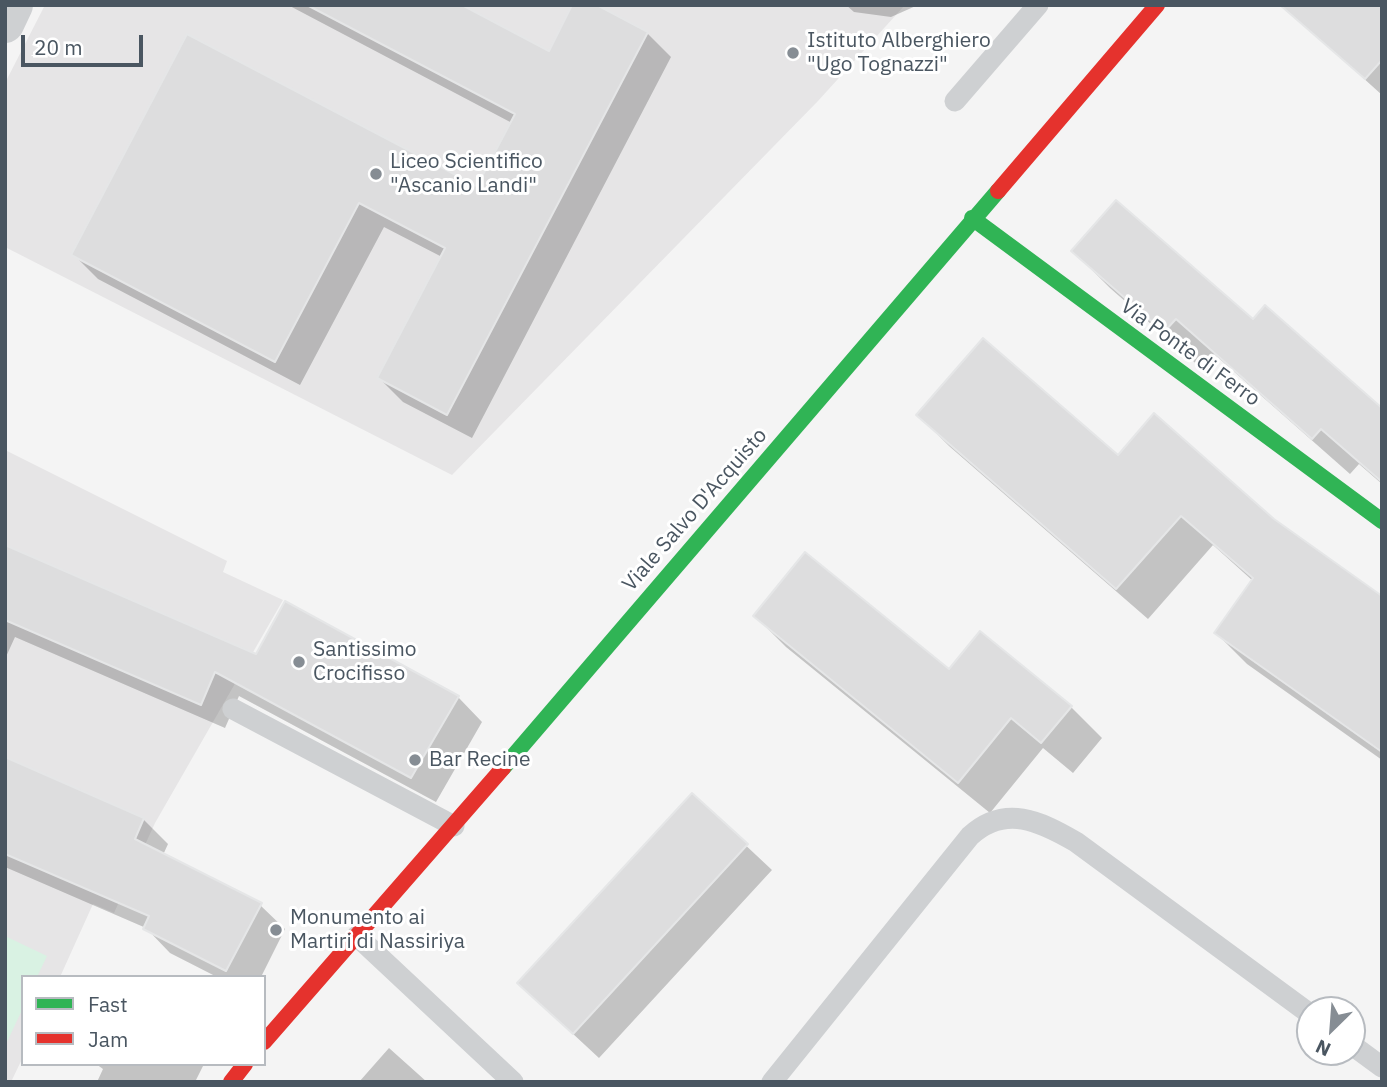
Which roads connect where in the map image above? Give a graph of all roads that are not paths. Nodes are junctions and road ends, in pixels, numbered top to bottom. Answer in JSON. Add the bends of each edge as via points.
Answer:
{"nodes":[{"id":1,"x":14,"y":5,"type":"edge"},
{"id":2,"x":1038,"y":5,"type":"edge"},
{"id":3,"x":1151,"y":7,"type":"edge"},
{"id":4,"x":5,"y":24,"type":"edge"},
{"id":5,"x":955,"y":101,"type":"dead end"},
{"id":6,"x":972,"y":218,"type":"junction"},
{"id":7,"x":1382,"y":521,"type":"edge"},
{"id":8,"x":233,"y":709,"type":"dead end"},
{"id":9,"x":454,"y":826,"type":"junction"},
{"id":10,"x":357,"y":936,"type":"junction"},
{"id":11,"x":1296,"y":1004,"type":"edge"},
{"id":12,"x":266,"y":1040,"type":"edge"},
{"id":13,"x":1366,"y":1055,"type":"edge"},
{"id":14,"x":243,"y":1066,"type":"edge"},
{"id":15,"x":1382,"y":1067,"type":"edge"},
{"id":16,"x":231,"y":1082,"type":"edge"},
{"id":17,"x":513,"y":1082,"type":"edge"},
{"id":18,"x":772,"y":1082,"type":"edge"}],
"edges":[{"from":1,"to":4,"type":"street"},
{"from":2,"to":5,"type":"lane"},
{"from":3,"to":6,"type":"main road","name":"Viale Salvo D'Acquisto"},
{"from":6,"to":7,"type":"main road","name":"Via Ponte di Ferro"},
{"from":6,"to":9,"type":"main road","name":"Viale Salvo D'Acquisto"},
{"from":8,"to":9,"type":"lane"},
{"from":9,"to":10,"type":"main road","name":"Viale Salvo D'Acquisto"},
{"from":10,"to":12,"type":"main road","name":"Viale Salvo D'Acquisto"},
{"from":10,"to":17,"type":"lane"},
{"from":11,"to":18,"type":"lane","via":[[1076,842],[1043,824],[1010,817],[981,826],[970,836]]},
{"from":13,"to":15,"type":"lane"},
{"from":14,"to":16,"type":"main road"}]}
